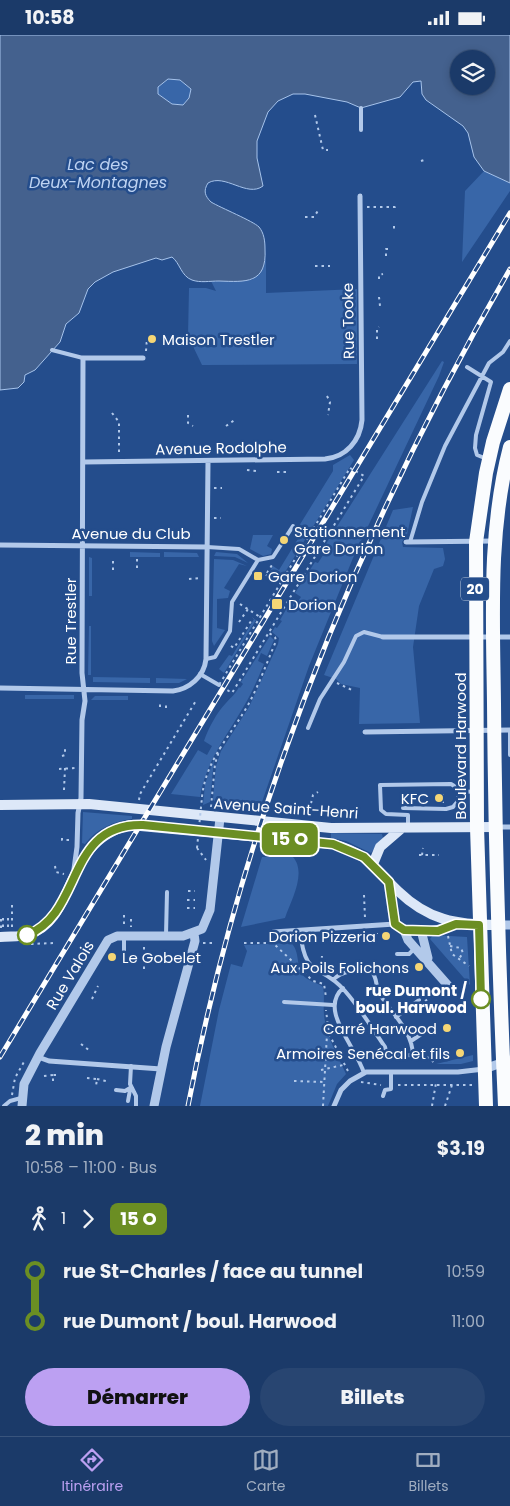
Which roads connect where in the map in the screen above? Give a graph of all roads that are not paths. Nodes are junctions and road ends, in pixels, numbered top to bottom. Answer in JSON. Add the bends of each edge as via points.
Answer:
{"nodes":[{"id":1,"x":362,"y":108,"type":"dead end"},
{"id":2,"x":361,"y":130,"type":"dead end"},
{"id":3,"x":360,"y":196,"type":"dead end"},
{"id":4,"x":510,"y":341,"type":"edge"},
{"id":5,"x":52,"y":351,"type":"dead end"},
{"id":6,"x":144,"y":357,"type":"road end"},
{"id":7,"x":83,"y":358,"type":"junction"},
{"id":8,"x":467,"y":367,"type":"dead end"},
{"id":9,"x":482,"y":375,"type":"junction"},
{"id":10,"x":510,"y":389,"type":"edge"},
{"id":11,"x":493,"y":442,"type":"junction"},
{"id":12,"x":354,"y":443,"type":"joint"},
{"id":13,"x":510,"y":444,"type":"edge"},
{"id":14,"x":510,"y":447,"type":"edge"},
{"id":15,"x":489,"y":459,"type":"junction"},
{"id":16,"x":208,"y":461,"type":"junction"},
{"id":17,"x":84,"y":462,"type":"junction"},
{"id":18,"x":292,"y":526,"type":"dead end"},
{"id":19,"x":476,"y":541,"type":"junction"},
{"id":20,"x":494,"y":541,"type":"junction"},
{"id":21,"x":408,"y":542,"type":"joint"},
{"id":22,"x":0,"y":545,"type":"edge"},
{"id":23,"x":84,"y":546,"type":"junction"},
{"id":24,"x":207,"y":547,"type":"junction"},
{"id":25,"x":258,"y":560,"type":"junction"},
{"id":26,"x":383,"y":637,"type":"joint"},
{"id":27,"x":476,"y":637,"type":"junction"},
{"id":28,"x":493,"y":637,"type":"junction"},
{"id":29,"x":510,"y":637,"type":"edge"},
{"id":30,"x":206,"y":659,"type":"junction"},
{"id":31,"x":200,"y":674,"type":"junction"},
{"id":32,"x":219,"y":685,"type":"road end"},
{"id":33,"x":0,"y":688,"type":"edge"},
{"id":34,"x":84,"y":689,"type":"junction"},
{"id":35,"x":308,"y":727,"type":"dead end"},
{"id":36,"x":510,"y":730,"type":"edge"},
{"id":37,"x":366,"y":732,"type":"dead end"},
{"id":38,"x":477,"y":732,"type":"junction"},
{"id":39,"x":494,"y":732,"type":"junction"},
{"id":40,"x":510,"y":755,"type":"edge"},
{"id":41,"x":460,"y":791,"type":"junction"},
{"id":42,"x":477,"y":792,"type":"junction"},
{"id":43,"x":0,"y":805,"type":"edge"},
{"id":44,"x":80,"y":805,"type":"junction"},
{"id":45,"x":403,"y":808,"type":"dead end"},
{"id":46,"x":220,"y":818,"type":"junction"},
{"id":47,"x":477,"y":827,"type":"junction"},
{"id":48,"x":495,"y":827,"type":"junction"},
{"id":49,"x":510,"y":827,"type":"edge"},
{"id":50,"x":405,"y":828,"type":"junction"},
{"id":51,"x":218,"y":832,"type":"junction"},
{"id":52,"x":372,"y":863,"type":"junction"},
{"id":53,"x":68,"y":878,"type":"junction"},
{"id":54,"x":389,"y":882,"type":"junction"},
{"id":55,"x":167,"y":892,"type":"dead end"},
{"id":56,"x":395,"y":924,"type":"junction"},
{"id":57,"x":456,"y":924,"type":"junction"},
{"id":58,"x":479,"y":925,"type":"junction"},
{"id":59,"x":503,"y":925,"type":"edge"},
{"id":60,"x":300,"y":930,"type":"junction"},
{"id":61,"x":404,"y":930,"type":"junction"},
{"id":62,"x":1,"y":931,"type":"edge"},
{"id":63,"x":421,"y":931,"type":"junction"},
{"id":64,"x":273,"y":932,"type":"dead end"},
{"id":65,"x":124,"y":933,"type":"junction"},
{"id":66,"x":194,"y":933,"type":"junction"},
{"id":67,"x":166,"y":937,"type":"junction"},
{"id":68,"x":415,"y":949,"type":"junction"},
{"id":69,"x":124,"y":954,"type":"dead end"},
{"id":70,"x":398,"y":954,"type":"dead end"},
{"id":71,"x":430,"y":963,"type":"junction"},
{"id":72,"x":333,"y":979,"type":"junction"},
{"id":73,"x":343,"y":988,"type":"junction"},
{"id":74,"x":452,"y":990,"type":"dead end"},
{"id":75,"x":420,"y":1002,"type":"road end"},
{"id":76,"x":284,"y":1003,"type":"dead end"},
{"id":77,"x":333,"y":1005,"type":"junction"},
{"id":78,"x":396,"y":1017,"type":"junction"},
{"id":79,"x":423,"y":1033,"type":"dead end"},
{"id":80,"x":411,"y":1041,"type":"junction"},
{"id":81,"x":387,"y":1055,"type":"junction"},
{"id":82,"x":38,"y":1057,"type":"junction"},
{"id":83,"x":358,"y":1057,"type":"junction"},
{"id":84,"x":507,"y":1061,"type":"edge"},
{"id":85,"x":132,"y":1067,"type":"junction"},
{"id":86,"x":161,"y":1069,"type":"junction"},
{"id":87,"x":484,"y":1069,"type":"junction"},
{"id":88,"x":391,"y":1072,"type":"junction"},
{"id":89,"x":364,"y":1073,"type":"junction"},
{"id":90,"x":130,"y":1088,"type":"junction"},
{"id":91,"x":116,"y":1090,"type":"dead end"},
{"id":92,"x":383,"y":1096,"type":"dead end"},
{"id":93,"x":128,"y":1101,"type":"dead end"},
{"id":94,"x":22,"y":1102,"type":"edge"},
{"id":95,"x":4,"y":1106,"type":"edge"},
{"id":96,"x":136,"y":1106,"type":"edge"},
{"id":97,"x":154,"y":1106,"type":"edge"},
{"id":98,"x":334,"y":1106,"type":"edge"},
{"id":99,"x":486,"y":1106,"type":"edge"},
{"id":100,"x":505,"y":1106,"type":"edge"}],
"edges":[{"from":1,"to":2,"type":"lane"},
{"from":3,"to":12,"type":"street","name":"Rue Tooke","via":[[362,420]]},
{"from":4,"to":9,"type":"lane","via":[[503,352],[491,360]]},
{"from":5,"to":7,"type":"lane"},
{"from":6,"to":7,"type":"street"},
{"from":7,"to":17,"type":"street","name":"Rue Trestler"},
{"from":8,"to":9,"type":"lane"},
{"from":9,"to":15,"type":"lane","via":[[491,384],[474,447],[479,457]]},
{"from":9,"to":21,"type":"lane","via":[[434,471]]},
{"from":10,"to":11,"type":"highway","name":"Boulevard Harwood","number":"20"},
{"from":11,"to":13,"type":"street"},
{"from":11,"to":15,"type":"highway","name":"Boulevard Harwood","number":"20"},
{"from":12,"to":16,"type":"street","name":"Avenue Rodolphe","via":[[346,452],[331,459]]},
{"from":14,"to":20,"type":"highway","number":"20","via":[[501,483]]},
{"from":15,"to":19,"type":"highway","name":"Boulevard Harwood","number":"20"},
{"from":16,"to":17,"type":"street","name":"Avenue Rodolphe"},
{"from":16,"to":24,"type":"street"},
{"from":17,"to":23,"type":"street","name":"Rue Trestler"},
{"from":18,"to":25,"type":"lane","via":[[273,557]]},
{"from":19,"to":20,"type":"street"},
{"from":19,"to":21,"type":"street"},
{"from":19,"to":27,"type":"highway","name":"Boulevard Harwood","number":"20"},
{"from":20,"to":28,"type":"highway","number":"20"},
{"from":22,"to":23,"type":"street","name":"Avenue du Club"},
{"from":23,"to":24,"type":"street","name":"Avenue du Club"},
{"from":23,"to":34,"type":"street","name":"Rue Trestler"},
{"from":24,"to":25,"type":"lane","name":"Avenue du Club","via":[[239,549]]},
{"from":24,"to":30,"type":"street"},
{"from":25,"to":30,"type":"lane","via":[[232,602],[229,635],[215,657]]},
{"from":26,"to":27,"type":"street"},
{"from":26,"to":35,"type":"lane","via":[[359,633],[320,699]]},
{"from":27,"to":28,"type":"street"},
{"from":27,"to":38,"type":"highway","name":"Boulevard Harwood","number":"20"},
{"from":28,"to":29,"type":"street"},
{"from":28,"to":39,"type":"highway","number":"20"},
{"from":30,"to":31,"type":"street"},
{"from":31,"to":32,"type":"lane"},
{"from":31,"to":34,"type":"street","via":[[190,686],[181,690]]},
{"from":33,"to":34,"type":"street"},
{"from":34,"to":44,"type":"street","name":"Rue Trestler"},
{"from":36,"to":39,"type":"street"},
{"from":36,"to":40,"type":"lane"},
{"from":37,"to":38,"type":"street"},
{"from":38,"to":39,"type":"street"},
{"from":38,"to":42,"type":"highway","name":"Boulevard Harwood","number":"20"},
{"from":39,"to":48,"type":"highway","number":"20"},
{"from":41,"to":42,"type":"lane"},
{"from":41,"to":45,"type":"lane","via":[[456,804],[449,808]]},
{"from":41,"to":50,"type":"lane","via":[[451,785],[380,785],[380,805],[386,814],[408,815]]},
{"from":42,"to":47,"type":"highway","name":"Boulevard Harwood","number":"20"},
{"from":43,"to":44,"type":"main road","name":"Avenue Saint-Henri"},
{"from":44,"to":46,"type":"main road","name":"Avenue Saint-Henri"},
{"from":44,"to":53,"type":"street","name":"Rue Trestler","via":[[77,847]]},
{"from":46,"to":50,"type":"main road","name":"Avenue Saint-Henri","via":[[331,828]]},
{"from":46,"to":51,"type":"street"},
{"from":47,"to":48,"type":"main road","name":"Avenue Saint-Henri"},
{"from":47,"to":50,"type":"main road","name":"Avenue Saint-Henri"},
{"from":47,"to":58,"type":"highway","name":"Boulevard Harwood","number":"20"},
{"from":48,"to":49,"type":"street","name":"Avenue Saint-Henri"},
{"from":48,"to":59,"type":"highway","number":"20"},
{"from":50,"to":52,"type":"main road","via":[[380,847]]},
{"from":51,"to":52,"type":"main road","via":[[333,844],[358,853]]},
{"from":51,"to":53,"type":"main road","via":[[143,825],[118,828],[101,837],[89,849]]},
{"from":51,"to":66,"type":"street","via":[[209,916],[202,929]]},
{"from":52,"to":54,"type":"main road"},
{"from":53,"to":62,"type":"main road","via":[[59,906],[44,925],[27,935]]},
{"from":54,"to":56,"type":"street"},
{"from":54,"to":57,"type":"main road","via":[[420,908]]},
{"from":55,"to":67,"type":"lane"},
{"from":56,"to":60,"type":"street"},
{"from":56,"to":61,"type":"street"},
{"from":57,"to":58,"type":"main road"},
{"from":57,"to":63,"type":"street","via":[[438,931]]},
{"from":58,"to":59,"type":"main road"},
{"from":58,"to":87,"type":"highway","name":"Boulevard Harwood","number":"20"},
{"from":59,"to":84,"type":"highway","number":"20"},
{"from":60,"to":64,"type":"street"},
{"from":60,"to":72,"type":"lane","via":[[307,961],[319,973]]},
{"from":61,"to":63,"type":"street"},
{"from":61,"to":68,"type":"street"},
{"from":63,"to":71,"type":"street"},
{"from":65,"to":67,"type":"street","name":"Rue Valois"},
{"from":65,"to":69,"type":"lane"},
{"from":65,"to":82,"type":"street","name":"Rue Valois","via":[[106,942]]},
{"from":66,"to":67,"type":"street","name":"Rue Valois"},
{"from":66,"to":86,"type":"street","via":[[195,941]]},
{"from":68,"to":70,"type":"lane","via":[[409,954]]},
{"from":68,"to":71,"type":"street"},
{"from":71,"to":74,"type":"street"},
{"from":72,"to":73,"type":"lane"},
{"from":72,"to":78,"type":"lane","via":[[343,973],[367,970],[376,977],[378,991]]},
{"from":73,"to":77,"type":"lane","via":[[334,997]]},
{"from":73,"to":81,"type":"lane","via":[[381,1041]]},
{"from":75,"to":78,"type":"lane"},
{"from":76,"to":77,"type":"lane"},
{"from":77,"to":83,"type":"lane","via":[[335,1015]]},
{"from":78,"to":80,"type":"lane"},
{"from":79,"to":80,"type":"lane"},
{"from":80,"to":81,"type":"lane","via":[[413,1055]]},
{"from":81,"to":83,"type":"lane"},
{"from":82,"to":85,"type":"street","via":[[49,1061]]},
{"from":82,"to":94,"type":"street","name":"Rue Valois","via":[[24,1084]]},
{"from":83,"to":89,"type":"lane"},
{"from":84,"to":87,"type":"street"},
{"from":84,"to":100,"type":"highway","number":"20"},
{"from":85,"to":86,"type":"street"},
{"from":85,"to":90,"type":"lane"},
{"from":86,"to":97,"type":"street"},
{"from":87,"to":88,"type":"street","via":[[475,1072]]},
{"from":87,"to":99,"type":"highway","name":"Boulevard Harwood","number":"20"},
{"from":88,"to":89,"type":"street"},
{"from":88,"to":92,"type":"lane","via":[[391,1089],[385,1090]]},
{"from":89,"to":98,"type":"street","via":[[346,1085]]},
{"from":90,"to":91,"type":"lane"},
{"from":90,"to":93,"type":"lane"},
{"from":90,"to":96,"type":"lane","via":[[136,1096]]},
{"from":94,"to":95,"type":"lane","via":[[14,1099]]}]}
